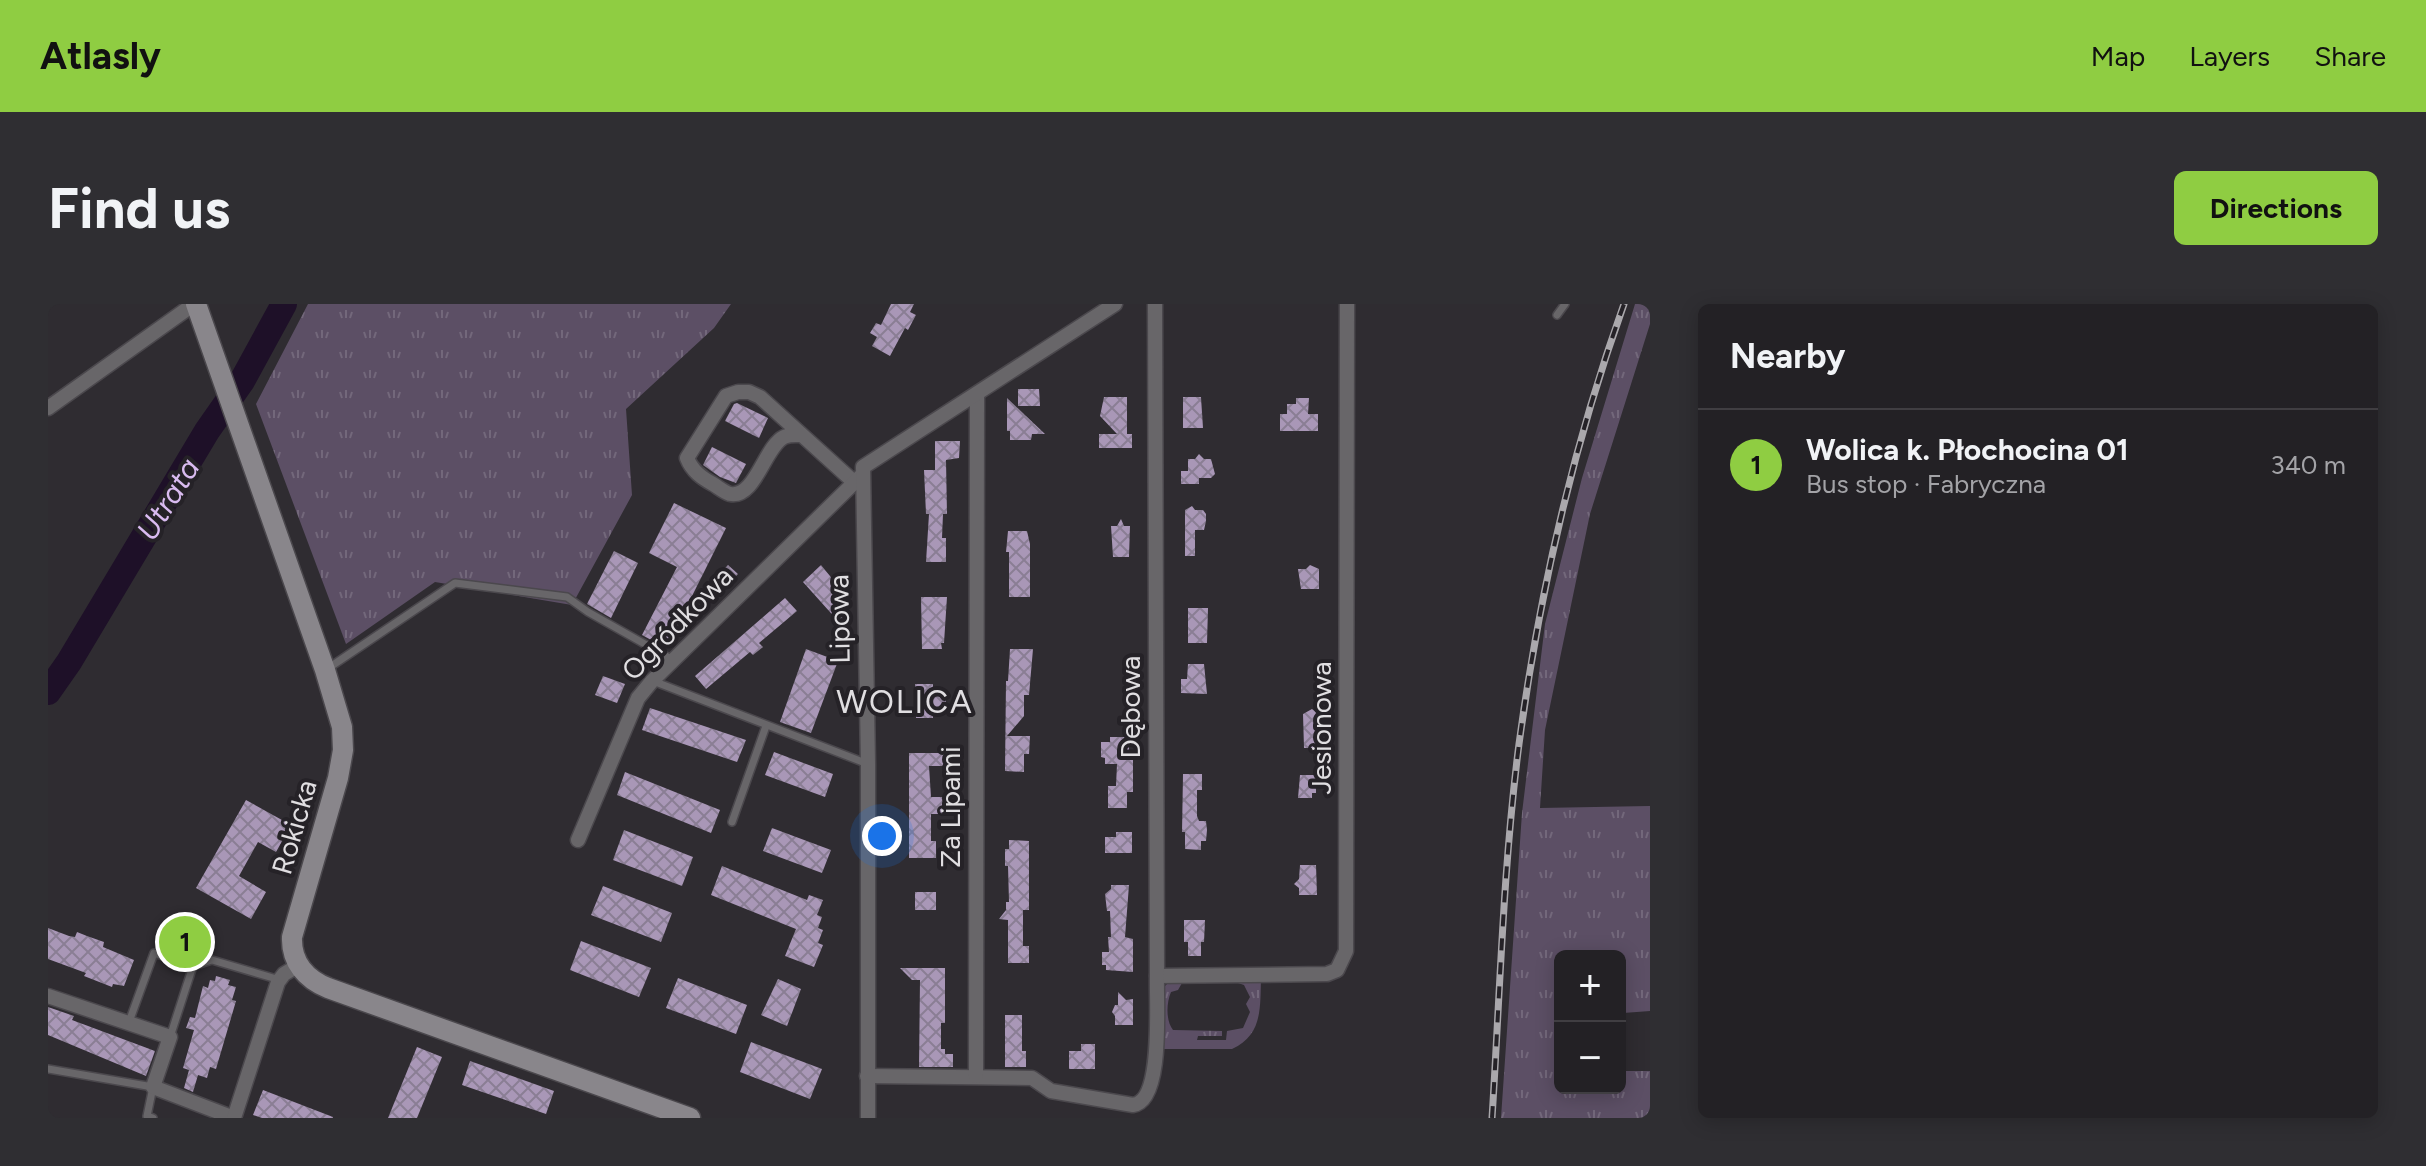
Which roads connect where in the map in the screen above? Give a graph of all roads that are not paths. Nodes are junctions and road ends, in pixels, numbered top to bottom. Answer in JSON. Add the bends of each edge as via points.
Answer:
{"nodes":[{"id":1,"x":195,"y":304,"type":"edge"},
{"id":2,"x":1115,"y":304,"type":"edge"},
{"id":3,"x":1155,"y":304,"type":"edge"},
{"id":4,"x":1347,"y":304,"type":"edge"},
{"id":5,"x":1565,"y":304,"type":"edge"},
{"id":6,"x":1557,"y":315,"type":"dead end"},
{"id":7,"x":977,"y":394,"type":"junction"},
{"id":8,"x":48,"y":408,"type":"edge"},
{"id":9,"x":802,"y":435,"type":"junction"},
{"id":10,"x":858,"y":479,"type":"junction"},
{"id":11,"x":673,"y":660,"type":"junction"},
{"id":12,"x":325,"y":670,"type":"junction"},
{"id":13,"x":652,"y":681,"type":"junction"},
{"id":14,"x":766,"y":726,"type":"junction"},
{"id":15,"x":868,"y":764,"type":"junction"},
{"id":16,"x":732,"y":822,"type":"dead end"},
{"id":17,"x":578,"y":840,"type":"dead end"},
{"id":18,"x":299,"y":965,"type":"junction"},
{"id":19,"x":193,"y":966,"type":"junction"},
{"id":20,"x":1157,"y":976,"type":"junction"},
{"id":21,"x":280,"y":980,"type":"junction"},
{"id":22,"x":48,"y":996,"type":"edge"},
{"id":23,"x":129,"y":1022,"type":"junction"},
{"id":24,"x":170,"y":1037,"type":"junction"},
{"id":25,"x":48,"y":1069,"type":"edge"},
{"id":26,"x":867,"y":1076,"type":"junction"},
{"id":27,"x":976,"y":1076,"type":"junction"},
{"id":28,"x":153,"y":1087,"type":"junction"},
{"id":29,"x":153,"y":1118,"type":"edge"},
{"id":30,"x":234,"y":1118,"type":"edge"},
{"id":31,"x":690,"y":1118,"type":"edge"},
{"id":32,"x":868,"y":1118,"type":"edge"}],
"edges":[{"from":1,"to":8,"type":"street"},
{"from":1,"to":12,"type":"main road","name":"Rokicka"},
{"from":2,"to":7,"type":"street"},
{"from":3,"to":20,"type":"street","name":"Dębowa"},
{"from":4,"to":20,"type":"street","name":"Jesionowa","via":[[1346,951],[1337,970],[1327,974]]},
{"from":5,"to":6,"type":"lane"},
{"from":7,"to":10,"type":"street","via":[[863,467]]},
{"from":7,"to":27,"type":"street","name":"Za Lipami"},
{"from":9,"to":9,"type":"street","via":[[760,397],[738,392],[726,396],[687,458],[702,478],[737,493],[746,489],[776,442]]},
{"from":9,"to":10,"type":"street"},
{"from":10,"to":11,"type":"street","name":"Ogródkowa"},
{"from":10,"to":15,"type":"street","name":"Lipowa"},
{"from":11,"to":12,"type":"lane","via":[[567,597],[455,583]]},
{"from":11,"to":13,"type":"street","name":"Ogródkowa"},
{"from":12,"to":18,"type":"main road","name":"Rokicka","via":[[342,727],[343,750],[292,937]]},
{"from":13,"to":14,"type":"lane"},
{"from":13,"to":17,"type":"street","name":"Ogródkowa","via":[[638,698]]},
{"from":14,"to":15,"type":"lane"},
{"from":14,"to":16,"type":"lane"},
{"from":15,"to":26,"type":"street","name":"Lipowa"},
{"from":18,"to":21,"type":"street"},
{"from":18,"to":31,"type":"main road","via":[[309,979],[328,988]]},
{"from":19,"to":21,"type":"lane","via":[[212,960]]},
{"from":19,"to":23,"type":"lane","via":[[154,953]]},
{"from":19,"to":24,"type":"lane"},
{"from":20,"to":27,"type":"street","name":"Dębowa","via":[[1154,1076],[1139,1104],[1051,1091],[1032,1078]]},
{"from":21,"to":30,"type":"street"},
{"from":22,"to":23,"type":"street"},
{"from":23,"to":24,"type":"street"},
{"from":24,"to":28,"type":"street"},
{"from":25,"to":28,"type":"lane"},
{"from":26,"to":27,"type":"street"},
{"from":26,"to":32,"type":"street","name":"Lipowa"},
{"from":28,"to":29,"type":"lane","via":[[147,1116]]},
{"from":28,"to":30,"type":"street"}]}
